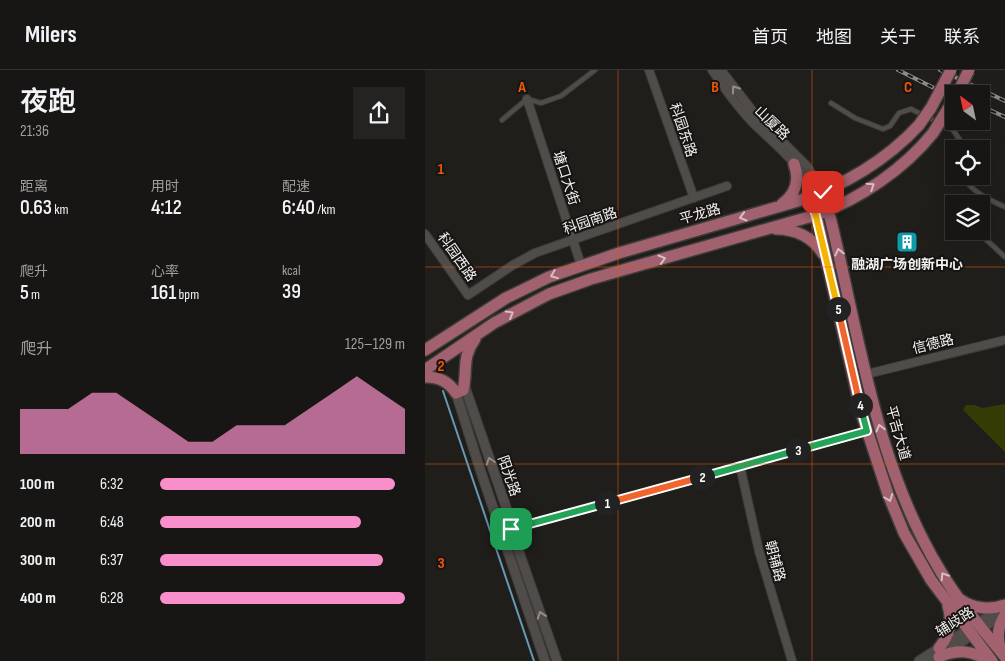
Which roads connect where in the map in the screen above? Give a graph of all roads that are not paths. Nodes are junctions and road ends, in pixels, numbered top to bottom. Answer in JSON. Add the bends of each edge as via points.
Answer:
{"nodes":[{"id":1,"x":595,"y":70,"type":"edge"},
{"id":2,"x":649,"y":70,"type":"edge"},
{"id":3,"x":712,"y":70,"type":"edge"},
{"id":4,"x":721,"y":70,"type":"edge"},
{"id":5,"x":951,"y":70,"type":"edge"},
{"id":6,"x":969,"y":70,"type":"edge"},
{"id":7,"x":962,"y":85,"type":"edge"},
{"id":8,"x":527,"y":99,"type":"junction"},
{"id":9,"x":831,"y":103,"type":"dead end"},
{"id":10,"x":945,"y":114,"type":"edge"},
{"id":11,"x":502,"y":120,"type":"dead end"},
{"id":12,"x":960,"y":140,"type":"edge"},
{"id":13,"x":794,"y":164,"type":"junction"},
{"id":14,"x":970,"y":185,"type":"edge"},
{"id":15,"x":727,"y":186,"type":"dead end"},
{"id":16,"x":817,"y":194,"type":"junction"},
{"id":17,"x":693,"y":198,"type":"junction"},
{"id":18,"x":1005,"y":207,"type":"edge"},
{"id":19,"x":776,"y":208,"type":"junction"},
{"id":20,"x":829,"y":210,"type":"junction"},
{"id":21,"x":816,"y":214,"type":"junction"},
{"id":22,"x":766,"y":229,"type":"junction"},
{"id":23,"x":425,"y":234,"type":"edge"},
{"id":24,"x":573,"y":240,"type":"junction"},
{"id":25,"x":987,"y":240,"type":"edge"},
{"id":26,"x":1005,"y":257,"type":"edge"},
{"id":27,"x":827,"y":260,"type":"junction"},
{"id":28,"x":581,"y":265,"type":"junction"},
{"id":29,"x":468,"y":295,"type":"joint"},
{"id":30,"x":481,"y":332,"type":"junction"},
{"id":31,"x":1005,"y":340,"type":"edge"},
{"id":32,"x":425,"y":350,"type":"edge"},
{"id":33,"x":425,"y":370,"type":"edge"},
{"id":34,"x":867,"y":374,"type":"junction"},
{"id":35,"x":425,"y":377,"type":"edge"},
{"id":36,"x":460,"y":388,"type":"junction"},
{"id":37,"x":867,"y":431,"type":"junction"},
{"id":38,"x":740,"y":466,"type":"junction"},
{"id":39,"x":511,"y":529,"type":"junction"},
{"id":40,"x":501,"y":532,"type":"junction"},
{"id":41,"x":956,"y":595,"type":"junction"},
{"id":42,"x":946,"y":602,"type":"junction"},
{"id":43,"x":1005,"y":605,"type":"edge"},
{"id":44,"x":1005,"y":614,"type":"edge"},
{"id":45,"x":980,"y":626,"type":"junction"},
{"id":46,"x":969,"y":633,"type":"junction"},
{"id":47,"x":937,"y":656,"type":"edge"},
{"id":48,"x":1004,"y":656,"type":"edge"},
{"id":49,"x":544,"y":661,"type":"edge"},
{"id":50,"x":557,"y":661,"type":"edge"},
{"id":51,"x":792,"y":661,"type":"edge"},
{"id":52,"x":919,"y":661,"type":"edge"},
{"id":53,"x":991,"y":661,"type":"edge"}],
"edges":[{"from":1,"to":8,"type":"lane","via":[[561,96],[541,103]]},
{"from":2,"to":17,"type":"street","name":"科园东路"},
{"from":3,"to":13,"type":"street","name":"山厦路","via":[[743,112]]},
{"from":16,"to":4,"type":"street","name":"山厦路","one_way":true,"via":[[807,166],[755,114]]},
{"from":5,"to":16,"type":"main road","name":"平龙路","bridge":true,"via":[[931,108],[903,141],[881,158]]},
{"from":6,"to":7,"type":"main road","bridge":true},
{"from":8,"to":11,"type":"lane"},
{"from":8,"to":24,"type":"street","name":"塘口大街"},
{"from":9,"to":12,"type":"lane","via":[[855,118],[883,129],[890,126],[899,113],[911,109],[953,130]]},
{"from":20,"to":10,"type":"main road","one_way":true,"bridge":true,"via":[[859,194],[918,150]]},
{"from":13,"to":16,"type":"street","name":"山厦路"},
{"from":13,"to":19,"type":"main road","via":[[797,184],[790,197]]},
{"from":14,"to":18,"type":"lane","via":[[978,193]]},
{"from":15,"to":17,"type":"street","name":"科园南路"},
{"from":16,"to":19,"type":"main road","name":"平龙路"},
{"from":16,"to":20,"type":"main road","name":"平吉大道"},
{"from":16,"to":21,"type":"main road","name":"平吉大道"},
{"from":17,"to":24,"type":"street","name":"科园南路"},
{"from":19,"to":28,"type":"main road","name":"平龙路","one_way":true},
{"from":20,"to":21,"type":"main road"},
{"from":34,"to":20,"type":"main road","name":"平吉大道","one_way":true},
{"from":21,"to":22,"type":"main road"},
{"from":21,"to":27,"type":"main road","name":"平吉大道"},
{"from":22,"to":27,"type":"main road","via":[[787,230],[804,236],[816,244]]},
{"from":30,"to":22,"type":"main road","one_way":true,"via":[[530,303],[567,287]]},
{"from":23,"to":29,"type":"street","name":"科园西路"},
{"from":24,"to":28,"type":"street","name":"塘口大街"},
{"from":24,"to":29,"type":"street","name":"科园南路","via":[[513,265]]},
{"from":25,"to":26,"type":"lane"},
{"from":27,"to":37,"type":"main road","name":"平吉大道"},
{"from":28,"to":32,"type":"main road","name":"平龙路","one_way":true,"via":[[506,298]]},
{"from":30,"to":33,"type":"main road"},
{"from":30,"to":36,"type":"main road","via":[[468,351]]},
{"from":31,"to":34,"type":"street","name":"信德路"},
{"from":41,"to":34,"type":"main road","name":"平吉大道","one_way":true,"via":[[929,550],[901,492],[888,456]]},
{"from":35,"to":36,"type":"main road","via":[[439,378]]},
{"from":39,"to":36,"type":"street","name":"阳光路","one_way":true,"via":[[507,510]]},
{"from":36,"to":40,"type":"street","name":"阳光路","via":[[479,469]]},
{"from":37,"to":38,"type":"street"},
{"from":37,"to":42,"type":"main road","name":"平吉大道","one_way":true,"via":[[904,533]]},
{"from":38,"to":39,"type":"street"},
{"from":38,"to":51,"type":"street","name":"朝辅路","via":[[764,568]]},
{"from":39,"to":40,"type":"street"},
{"from":50,"to":39,"type":"street","name":"阳光路","one_way":true},
{"from":40,"to":49,"type":"street","name":"阳光路"},
{"from":41,"to":43,"type":"main road","via":[[976,607]]},
{"from":41,"to":45,"type":"main road","name":"平吉大道"},
{"from":42,"to":46,"type":"main road","name":"平吉大道"},
{"from":42,"to":47,"type":"main road","via":[[950,628]]},
{"from":43,"to":45,"type":"street","name":"辅歧路"},
{"from":44,"to":45,"type":"street"},
{"from":44,"to":48,"type":"main road","via":[[998,638]]},
{"from":45,"to":46,"type":"street","name":"辅歧路"},
{"from":45,"to":48,"type":"main road","name":"平吉大道"},
{"from":46,"to":47,"type":"street","name":"辅歧路"},
{"from":46,"to":53,"type":"main road","name":"平吉大道"},
{"from":47,"to":52,"type":"street","name":"辅歧路"},
{"from":47,"to":53,"type":"main road","via":[[967,652]]}]}
